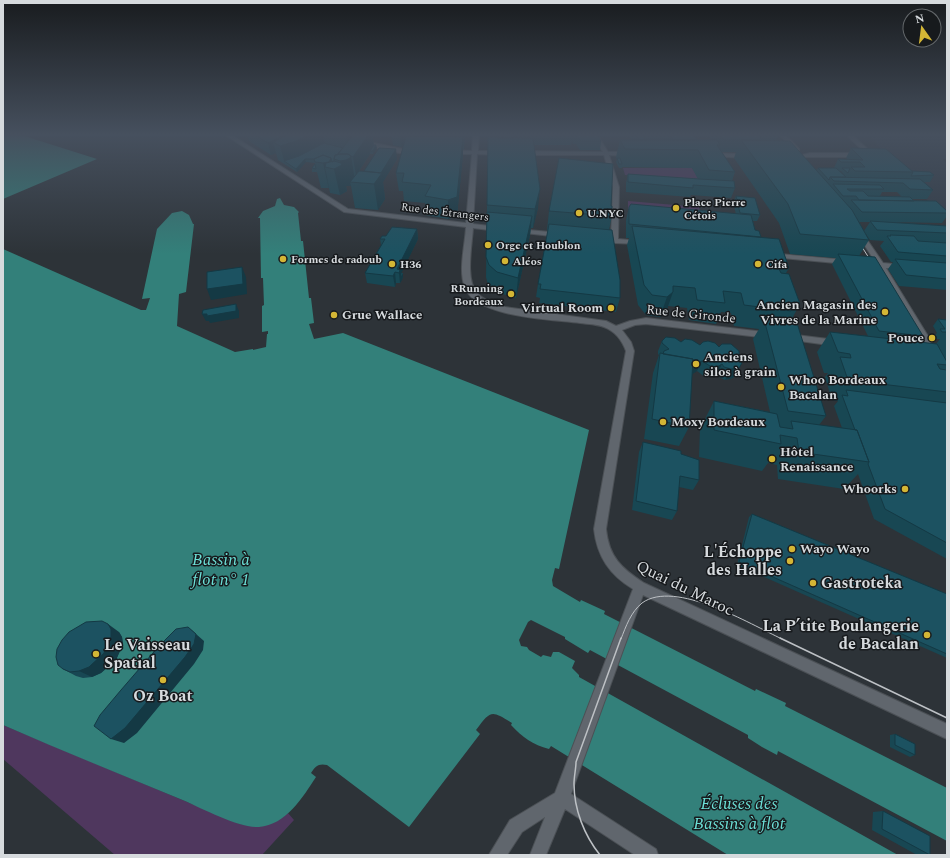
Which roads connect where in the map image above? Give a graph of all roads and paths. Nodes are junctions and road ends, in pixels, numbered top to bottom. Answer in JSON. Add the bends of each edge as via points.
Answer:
{"nodes":[{"id":1,"x":289,"y":174,"type":"edge"},
{"id":2,"x":473,"y":174,"type":"edge"},
{"id":3,"x":612,"y":174,"type":"edge"},
{"id":4,"x":470,"y":225,"type":"junction"},
{"id":5,"x":855,"y":227,"type":"edge"},
{"id":6,"x":570,"y":236,"type":"edge"},
{"id":7,"x":592,"y":238,"type":"edge"},
{"id":8,"x":614,"y":241,"type":"junction"},
{"id":9,"x":644,"y":244,"type":"edge"},
{"id":10,"x":761,"y":254,"type":"edge"},
{"id":11,"x":855,"y":263,"type":"edge"},
{"id":12,"x":863,"y":264,"type":"edge"},
{"id":13,"x":881,"y":265,"type":"junction"},
{"id":14,"x":910,"y":268,"type":"edge"},
{"id":15,"x":617,"y":329,"type":"junction"},
{"id":16,"x":843,"y":344,"type":"edge"},
{"id":17,"x":947,"y":375,"type":"edge"},
{"id":18,"x":640,"y":587,"type":"junction"},
{"id":19,"x":947,"y":732,"type":"edge"},
{"id":20,"x":562,"y":798,"type":"junction"},
{"id":21,"x":497,"y":855,"type":"edge"},
{"id":22,"x":538,"y":855,"type":"edge"},
{"id":23,"x":650,"y":855,"type":"edge"}],
"edges":[{"from":1,"to":4,"type":"street","name":"Rue des Étrangers","via":[[346,211]]},
{"from":2,"to":4,"type":"street"},
{"from":3,"to":8,"type":"street","via":[[616,187]]},
{"from":4,"to":6,"type":"street","name":"Rue des Étrangers"},
{"from":4,"to":15,"type":"street","via":[[467,280],[468,287],[476,297],[496,307],[590,320]]},
{"from":5,"to":13,"type":"street"},
{"from":7,"to":8,"type":"street"},
{"from":8,"to":9,"type":"street"},
{"from":10,"to":11,"type":"street"},
{"from":12,"to":13,"type":"street"},
{"from":13,"to":14,"type":"street"},
{"from":13,"to":17,"type":"street","via":[[930,354]]},
{"from":15,"to":16,"type":"street","name":"Rue de Gironde","via":[[646,321]]},
{"from":15,"to":18,"type":"street","name":"Quai du Maroc","via":[[628,343],[630,351],[602,518],[601,539],[612,566]]},
{"from":18,"to":19,"type":"street","name":"Quai du Maroc"},
{"from":18,"to":20,"type":"street"},
{"from":20,"to":21,"type":"street","via":[[516,826]]},
{"from":20,"to":22,"type":"street"},
{"from":20,"to":23,"type":"street"}]}
